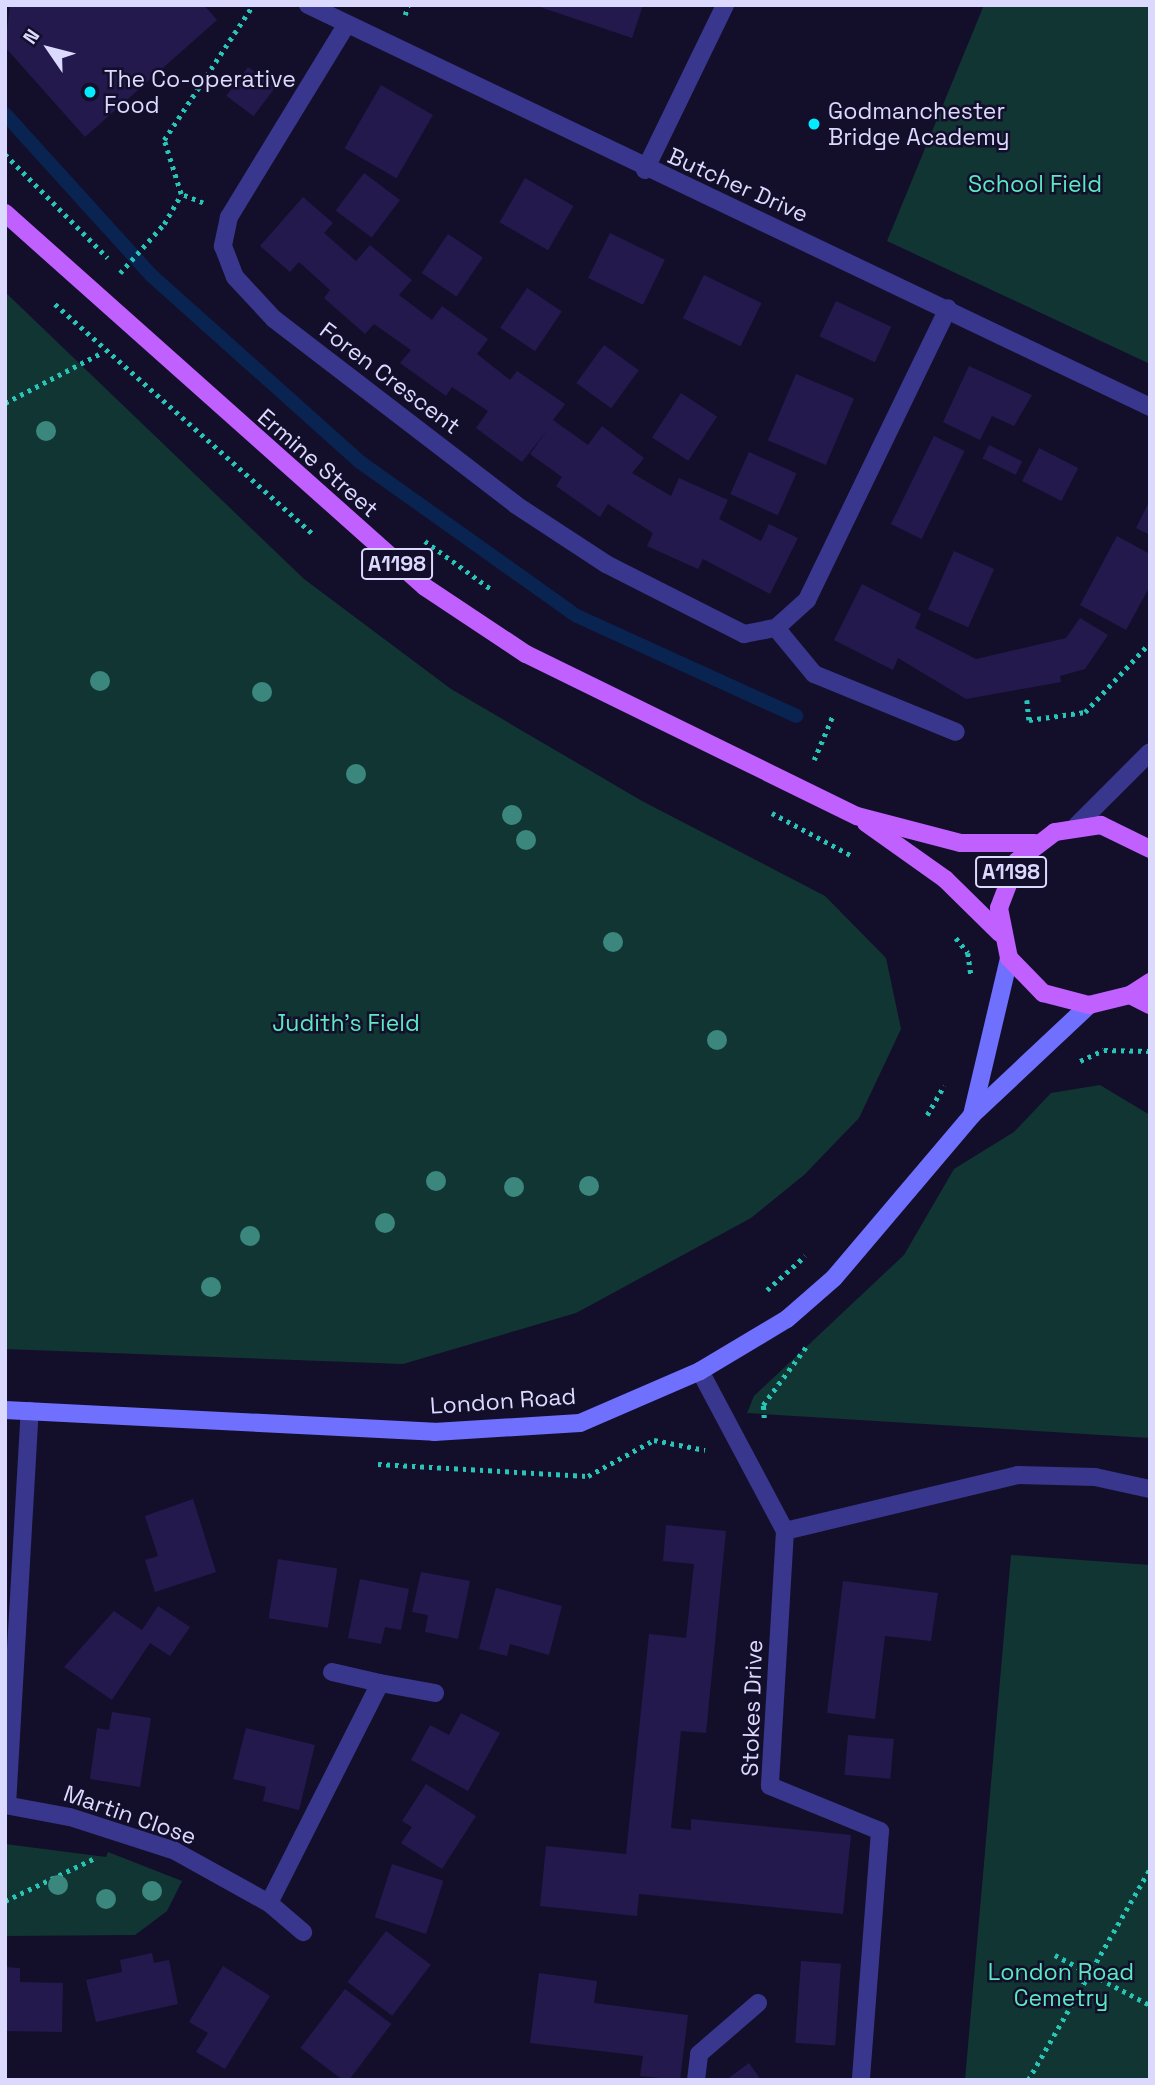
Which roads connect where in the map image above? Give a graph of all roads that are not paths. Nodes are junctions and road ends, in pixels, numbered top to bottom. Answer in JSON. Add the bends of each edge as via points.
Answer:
{"nodes":[{"id":1,"x":308,"y":5,"type":"edge"},
{"id":2,"x":724,"y":5,"type":"edge"},
{"id":3,"x":345,"y":27,"type":"junction"},
{"id":4,"x":645,"y":170,"type":"junction"},
{"id":5,"x":5,"y":213,"type":"edge"},
{"id":6,"x":948,"y":307,"type":"junction"},
{"id":7,"x":1150,"y":407,"type":"edge"},
{"id":8,"x":776,"y":628,"type":"junction"},
{"id":9,"x":956,"y":732,"type":"dead end"},
{"id":10,"x":1150,"y":752,"type":"edge"},
{"id":11,"x":857,"y":816,"type":"junction"},
{"id":12,"x":1077,"y":825,"type":"junction"},
{"id":13,"x":1035,"y":843,"type":"junction"},
{"id":14,"x":1150,"y":849,"type":"edge"},
{"id":15,"x":1000,"y":933,"type":"junction"},
{"id":16,"x":1009,"y":958,"type":"junction"},
{"id":17,"x":1150,"y":982,"type":"edge"},
{"id":18,"x":1130,"y":995,"type":"junction"},
{"id":19,"x":1089,"y":1005,"type":"junction"},
{"id":20,"x":1150,"y":1005,"type":"edge"},
{"id":21,"x":972,"y":1115,"type":"junction"},
{"id":22,"x":700,"y":1371,"type":"junction"},
{"id":23,"x":5,"y":1410,"type":"edge"},
{"id":24,"x":30,"y":1411,"type":"junction"},
{"id":25,"x":1150,"y":1489,"type":"edge"},
{"id":26,"x":785,"y":1531,"type":"junction"},
{"id":27,"x":332,"y":1672,"type":"dead end"},
{"id":28,"x":380,"y":1684,"type":"junction"},
{"id":29,"x":435,"y":1693,"type":"dead end"},
{"id":30,"x":6,"y":1805,"type":"edge"},
{"id":31,"x":269,"y":1903,"type":"junction"},
{"id":32,"x":303,"y":1932,"type":"dead end"},
{"id":33,"x":758,"y":2003,"type":"dead end"},
{"id":34,"x":696,"y":2080,"type":"edge"},
{"id":35,"x":861,"y":2080,"type":"edge"}],
"edges":[{"from":1,"to":3,"type":"street","name":"Butcher Drive"},
{"from":2,"to":4,"type":"street"},
{"from":3,"to":4,"type":"street","name":"Butcher Drive"},
{"from":3,"to":8,"type":"street","name":"Foren Crescent","via":[[229,217],[223,246],[234,277],[274,319],[516,505],[606,564],[744,634]]},
{"from":4,"to":6,"type":"street","name":"Butcher Drive"},
{"from":5,"to":11,"type":"main road","name":"Ermine Street","number":"A1198","via":[[425,587],[526,654]]},
{"from":6,"to":7,"type":"street","name":"Butcher Drive"},
{"from":6,"to":8,"type":"street","via":[[807,600]]},
{"from":8,"to":9,"type":"street","via":[[814,674]]},
{"from":10,"to":12,"type":"street"},
{"from":11,"to":13,"type":"main road","name":"Ermine Street","number":"A1198","via":[[961,843]]},
{"from":11,"to":15,"type":"main road","name":"Ermine Street","number":"A1198","via":[[945,879]]},
{"from":12,"to":13,"type":"main road","number":"A1198"},
{"from":12,"to":14,"type":"main road","via":[[1124,831]]},
{"from":13,"to":15,"type":"main road","number":"A1198","via":[[1005,883]]},
{"from":15,"to":16,"type":"main road","number":"A1198"},
{"from":16,"to":19,"type":"main road","number":"A1198","via":[[1043,993]]},
{"from":16,"to":21,"type":"street","name":"London Road"},
{"from":17,"to":18,"type":"main road","number":"A1198"},
{"from":18,"to":19,"type":"main road","number":"A1198"},
{"from":18,"to":20,"type":"main road"},
{"from":19,"to":21,"type":"street","name":"London Road"},
{"from":21,"to":22,"type":"street","name":"London Road","via":[[834,1278],[787,1319]]},
{"from":22,"to":24,"type":"street","name":"London Road","via":[[580,1423],[434,1432]]},
{"from":22,"to":26,"type":"street"},
{"from":23,"to":24,"type":"street","name":"London Road"},
{"from":24,"to":30,"type":"street","name":"Martin Close"},
{"from":25,"to":26,"type":"street","via":[[1095,1477],[1018,1475]]},
{"from":26,"to":35,"type":"street","name":"Stokes Drive","via":[[770,1786],[880,1831]]},
{"from":27,"to":28,"type":"street"},
{"from":28,"to":29,"type":"street"},
{"from":28,"to":31,"type":"street"},
{"from":30,"to":31,"type":"street","name":"Martin Close","via":[[174,1851]]},
{"from":31,"to":32,"type":"street","name":"Martin Close"},
{"from":33,"to":34,"type":"street","via":[[699,2054]]}]}
